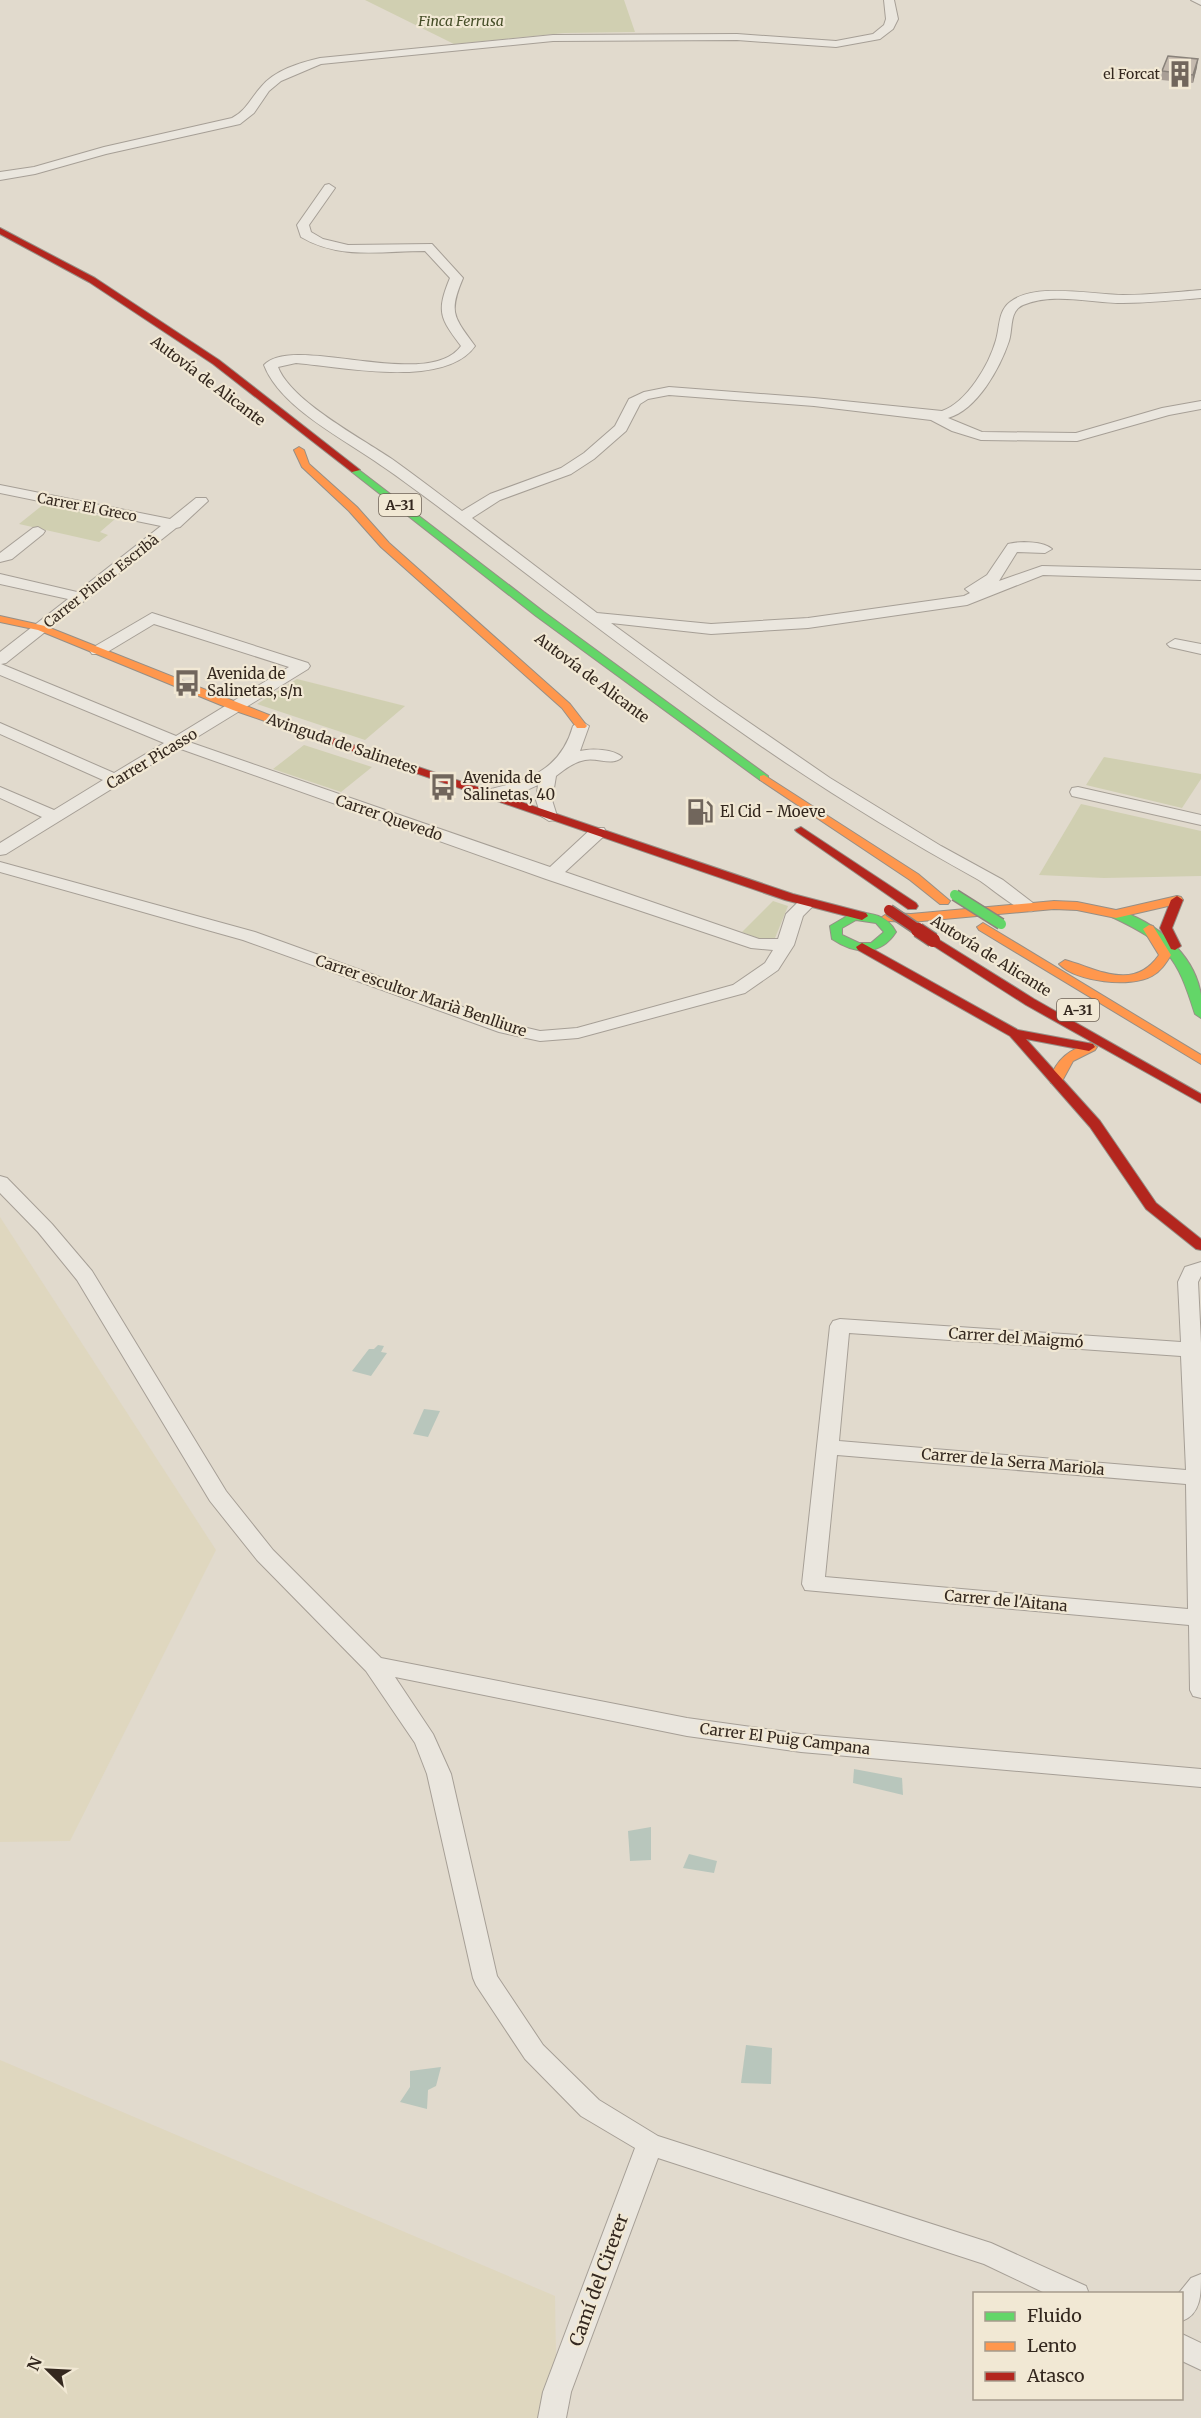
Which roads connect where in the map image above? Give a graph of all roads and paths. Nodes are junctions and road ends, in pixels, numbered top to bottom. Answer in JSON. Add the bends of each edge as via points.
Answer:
{"nodes":[{"id":1,"x":889,"y":0,"type":"edge"},
{"id":2,"x":1196,"y":0,"type":"edge"},
{"id":3,"x":1201,"y":2,"type":"edge"},
{"id":4,"x":0,"y":176,"type":"edge"},
{"id":5,"x":329,"y":188,"type":"dead end"},
{"id":6,"x":0,"y":231,"type":"edge"},
{"id":7,"x":1201,"y":294,"type":"edge"},
{"id":8,"x":1201,"y":405,"type":"edge"},
{"id":9,"x":934,"y":417,"type":"junction"},
{"id":10,"x":0,"y":489,"type":"edge"},
{"id":11,"x":201,"y":501,"type":"dead end"},
{"id":12,"x":372,"y":508,"type":"dead end"},
{"id":13,"x":462,"y":518,"type":"junction"},
{"id":14,"x":175,"y":524,"type":"junction"},
{"id":15,"x":38,"y":531,"type":"dead end"},
{"id":16,"x":1045,"y":549,"type":"dead end"},
{"id":17,"x":0,"y":558,"type":"edge"},
{"id":18,"x":1201,"y":575,"type":"edge"},
{"id":19,"x":0,"y":579,"type":"edge"},
{"id":20,"x":81,"y":597,"type":"junction"},
{"id":21,"x":949,"y":602,"type":"junction"},
{"id":22,"x":594,"y":617,"type":"junction"},
{"id":23,"x":0,"y":620,"type":"edge"},
{"id":24,"x":41,"y":628,"type":"junction"},
{"id":25,"x":1175,"y":644,"type":"dead end"},
{"id":26,"x":1201,"y":649,"type":"edge"},
{"id":27,"x":98,"y":651,"type":"junction"},
{"id":28,"x":0,"y":660,"type":"edge"},
{"id":29,"x":0,"y":669,"type":"edge"},
{"id":30,"x":237,"y":708,"type":"junction"},
{"id":31,"x":581,"y":726,"type":"joint"},
{"id":32,"x":0,"y":728,"type":"edge"},
{"id":33,"x":178,"y":743,"type":"junction"},
{"id":34,"x":614,"y":757,"type":"dead end"},
{"id":35,"x":565,"y":761,"type":"junction"},
{"id":36,"x":548,"y":774,"type":"junction"},
{"id":37,"x":116,"y":780,"type":"junction"},
{"id":38,"x":0,"y":792,"type":"edge"},
{"id":39,"x":1078,"y":792,"type":"dead end"},
{"id":40,"x":489,"y":795,"type":"junction"},
{"id":41,"x":1201,"y":802,"type":"edge"},
{"id":42,"x":549,"y":816,"type":"junction"},
{"id":43,"x":55,"y":817,"type":"junction"},
{"id":44,"x":1197,"y":819,"type":"edge"},
{"id":45,"x":788,"y":821,"type":"dead end"},
{"id":46,"x":598,"y":832,"type":"junction"},
{"id":47,"x":0,"y":850,"type":"edge"},
{"id":48,"x":0,"y":867,"type":"edge"},
{"id":49,"x":552,"y":875,"type":"junction"},
{"id":50,"x":950,"y":898,"type":"junction"},
{"id":51,"x":1177,"y":900,"type":"junction"},
{"id":52,"x":1193,"y":900,"type":"dead end"},
{"id":53,"x":797,"y":901,"type":"junction"},
{"id":54,"x":1027,"y":906,"type":"junction"},
{"id":55,"x":1077,"y":906,"type":"junction"},
{"id":56,"x":884,"y":907,"type":"dead end"},
{"id":57,"x":912,"y":912,"type":"junction"},
{"id":58,"x":1116,"y":914,"type":"junction"},
{"id":59,"x":865,"y":916,"type":"junction"},
{"id":60,"x":946,"y":929,"type":"dead end"},
{"id":61,"x":1149,"y":929,"type":"junction"},
{"id":62,"x":834,"y":931,"type":"junction"},
{"id":63,"x":889,"y":935,"type":"junction"},
{"id":64,"x":785,"y":945,"type":"junction"},
{"id":65,"x":1174,"y":946,"type":"junction"},
{"id":66,"x":862,"y":947,"type":"junction"},
{"id":67,"x":909,"y":972,"type":"junction"},
{"id":68,"x":1201,"y":1014,"type":"edge"},
{"id":69,"x":1014,"y":1032,"type":"junction"},
{"id":70,"x":1132,"y":1044,"type":"dead end"},
{"id":71,"x":1091,"y":1047,"type":"junction"},
{"id":72,"x":1113,"y":1050,"type":"junction"},
{"id":73,"x":1201,"y":1060,"type":"edge"},
{"id":74,"x":1056,"y":1080,"type":"junction"},
{"id":75,"x":1201,"y":1086,"type":"edge"},
{"id":76,"x":1201,"y":1099,"type":"edge"},
{"id":77,"x":0,"y":1182,"type":"edge"},
{"id":78,"x":1201,"y":1246,"type":"edge"},
{"id":79,"x":1201,"y":1268,"type":"edge"},
{"id":80,"x":1192,"y":1350,"type":"junction"},
{"id":81,"x":828,"y":1446,"type":"junction"},
{"id":82,"x":1197,"y":1478,"type":"junction"},
{"id":83,"x":1200,"y":1618,"type":"edge"},
{"id":84,"x":374,"y":1665,"type":"junction"},
{"id":85,"x":1201,"y":1690,"type":"edge"},
{"id":86,"x":1201,"y":1778,"type":"edge"},
{"id":87,"x":650,"y":2144,"type":"junction"},
{"id":88,"x":1201,"y":2286,"type":"edge"},
{"id":89,"x":1072,"y":2292,"type":"edge"},
{"id":90,"x":1183,"y":2308,"type":"edge"},
{"id":91,"x":1183,"y":2347,"type":"edge"},
{"id":92,"x":1201,"y":2358,"type":"edge"},
{"id":93,"x":552,"y":2418,"type":"edge"}],
"edges":[{"from":1,"to":4,"type":"street","via":[[889,27],[876,37],[836,44],[737,37],[553,38],[320,60],[275,81],[253,108],[236,121]]},
{"from":2,"to":3,"type":"street"},
{"from":5,"to":13,"type":"street","via":[[303,225],[305,234],[326,246],[354,249],[428,247],[457,278],[445,312],[468,346],[457,357],[432,367],[414,369],[296,359],[279,361],[271,365],[271,370],[308,410]]},
{"from":6,"to":50,"type":"main road","name":"Autovía de Alicante","number":"A-31","via":[[92,280],[216,362],[540,614],[737,760]]},
{"from":7,"to":9,"type":"street","via":[[1122,299],[1034,298],[1017,303],[1008,314],[1002,342],[981,381],[958,409]]},
{"from":8,"to":9,"type":"street","via":[[1077,437],[981,436]]},
{"from":9,"to":13,"type":"street","via":[[814,402],[669,391],[644,396],[634,402],[621,428],[589,456],[566,471],[495,496]]},
{"from":10,"to":14,"type":"street","name":"Carrer El Greco"},
{"from":11,"to":14,"type":"street","name":"Carrer Pintor Escribà"},
{"from":12,"to":31,"type":"main road","number":"A-31","via":[[294,446],[305,465],[385,545],[566,706]]},
{"from":13,"to":22,"type":"street"},
{"from":14,"to":20,"type":"street","name":"Carrer Pintor Escribà"},
{"from":15,"to":17,"type":"street"},
{"from":16,"to":21,"type":"street","via":[[1013,547],[993,578]]},
{"from":18,"to":21,"type":"street","via":[[1042,570],[967,600]]},
{"from":19,"to":20,"type":"street"},
{"from":20,"to":24,"type":"street","name":"Carrer Pintor Escribà"},
{"from":21,"to":22,"type":"street","via":[[808,623],[739,628]]},
{"from":22,"to":54,"type":"street","via":[[824,781]]},
{"from":23,"to":24,"type":"main road","name":"Avinguda de Salinetes"},
{"from":24,"to":27,"type":"main road","name":"Avinguda de Salinetes"},
{"from":24,"to":28,"type":"street","name":"Carrer Pintor Escribà"},
{"from":25,"to":26,"type":"street"},
{"from":27,"to":30,"type":"main road","name":"Avinguda de Salinetes"},
{"from":27,"to":30,"type":"street","name":"Carrer Picasso","via":[[152,618],[302,666]]},
{"from":29,"to":33,"type":"street","name":"Carrer Quevedo"},
{"from":30,"to":33,"type":"street","name":"Carrer Picasso"},
{"from":30,"to":40,"type":"main road","name":"Avinguda de Salinetes"},
{"from":31,"to":35,"type":"street"},
{"from":32,"to":37,"type":"street"},
{"from":33,"to":37,"type":"street","name":"Carrer Picasso"},
{"from":33,"to":49,"type":"street","name":"Carrer Quevedo"},
{"from":34,"to":35,"type":"street","via":[[586,754]]},
{"from":35,"to":36,"type":"street"},
{"from":36,"to":40,"type":"street","via":[[515,789]]},
{"from":36,"to":42,"type":"street","via":[[544,800]]},
{"from":37,"to":43,"type":"street","name":"Carrer Picasso"},
{"from":38,"to":43,"type":"street"},
{"from":39,"to":44,"type":"street"},
{"from":40,"to":42,"type":"main road","name":"Avinguda de Salinetes"},
{"from":41,"to":44,"type":"street"},
{"from":42,"to":46,"type":"main road","name":"Avinguda de Salinetes"},
{"from":43,"to":47,"type":"street","name":"Carrer Picasso"},
{"from":45,"to":57,"type":"main road","name":"Autovía de Alicante"},
{"from":46,"to":49,"type":"street"},
{"from":46,"to":53,"type":"main road","name":"Avinguda de Salinetes"},
{"from":48,"to":64,"type":"street","name":"Carrer escultor Marià Benlliure","via":[[249,936],[505,1028],[540,1036],[578,1033],[739,989],[772,966]]},
{"from":49,"to":64,"type":"street","name":"Carrer Quevedo","via":[[757,944]]},
{"from":50,"to":61,"type":"main road","bridge":true,"via":[[1070,967],[1098,976],[1120,979],[1153,974],[1163,964],[1165,955]]},
{"from":50,"to":73,"type":"main road","name":"Autovía de Alicante","number":"A-31","via":[[983,927]]},
{"from":51,"to":52,"type":"main road"},
{"from":51,"to":55,"type":"main road"},
{"from":51,"to":58,"type":"main road"},
{"from":51,"to":65,"type":"main road","via":[[1166,928]]},
{"from":53,"to":59,"type":"main road","name":"Avinguda de Salinetes"},
{"from":53,"to":62,"type":"main road","name":"Avinguda de Salinetes","via":[[823,916]]},
{"from":53,"to":64,"type":"street","name":"Carrer escultor Marià Benlliure"},
{"from":54,"to":55,"type":"main road"},
{"from":54,"to":57,"type":"main road"},
{"from":55,"to":58,"type":"main road"},
{"from":56,"to":72,"type":"main road","bridge":true,"via":[[1030,1002]]},
{"from":57,"to":59,"type":"main road"},
{"from":57,"to":60,"type":"main road","name":"Autovía de Alicante"},
{"from":57,"to":63,"type":"main road"},
{"from":58,"to":61,"type":"main road"},
{"from":59,"to":62,"type":"main road","via":[[840,922]]},
{"from":59,"to":63,"type":"main road","via":[[884,922]]},
{"from":61,"to":65,"type":"main road"},
{"from":62,"to":66,"type":"main road","name":"Avinguda de Salinetes","via":[[846,944]]},
{"from":63,"to":66,"type":"main road","via":[[878,945]]},
{"from":63,"to":67,"type":"main road","via":[[890,950]]},
{"from":65,"to":68,"type":"main road","via":[[1188,970]]},
{"from":66,"to":67,"type":"main road","name":"Avinguda de Salinetes"},
{"from":67,"to":69,"type":"main road","name":"Avinguda de Salinetes"},
{"from":69,"to":71,"type":"main road"},
{"from":69,"to":74,"type":"main road"},
{"from":70,"to":75,"type":"main road"},
{"from":71,"to":72,"type":"main road"},
{"from":71,"to":74,"type":"main road","via":[[1064,1058]]},
{"from":72,"to":76,"type":"main road"},
{"from":74,"to":78,"type":"main road","via":[[1095,1124],[1151,1206]]},
{"from":77,"to":84,"type":"street","via":[[85,1275],[218,1497],[265,1555]]},
{"from":79,"to":80,"type":"street","via":[[1192,1272],[1188,1282]]},
{"from":80,"to":81,"type":"street","name":"Carrer del Maigmó","via":[[840,1326]]},
{"from":80,"to":82,"type":"street"},
{"from":81,"to":82,"type":"street","name":"Carrer de la Serra Mariola"},
{"from":81,"to":83,"type":"street","name":"Carrer de l'Aitana","via":[[813,1584]]},
{"from":82,"to":83,"type":"street"},
{"from":83,"to":85,"type":"street"},
{"from":84,"to":86,"type":"street","name":"Carrer El Puig Campana","via":[[687,1727],[801,1743]]},
{"from":84,"to":87,"type":"street","via":[[425,1740],[439,1774],[485,1978],[534,2052],[590,2108]]},
{"from":87,"to":89,"type":"street","via":[[991,2255]]},
{"from":87,"to":93,"type":"street","name":"Camí del Cirerer","via":[[557,2392]]},
{"from":88,"to":90,"type":"street"},
{"from":91,"to":92,"type":"street"}]}
